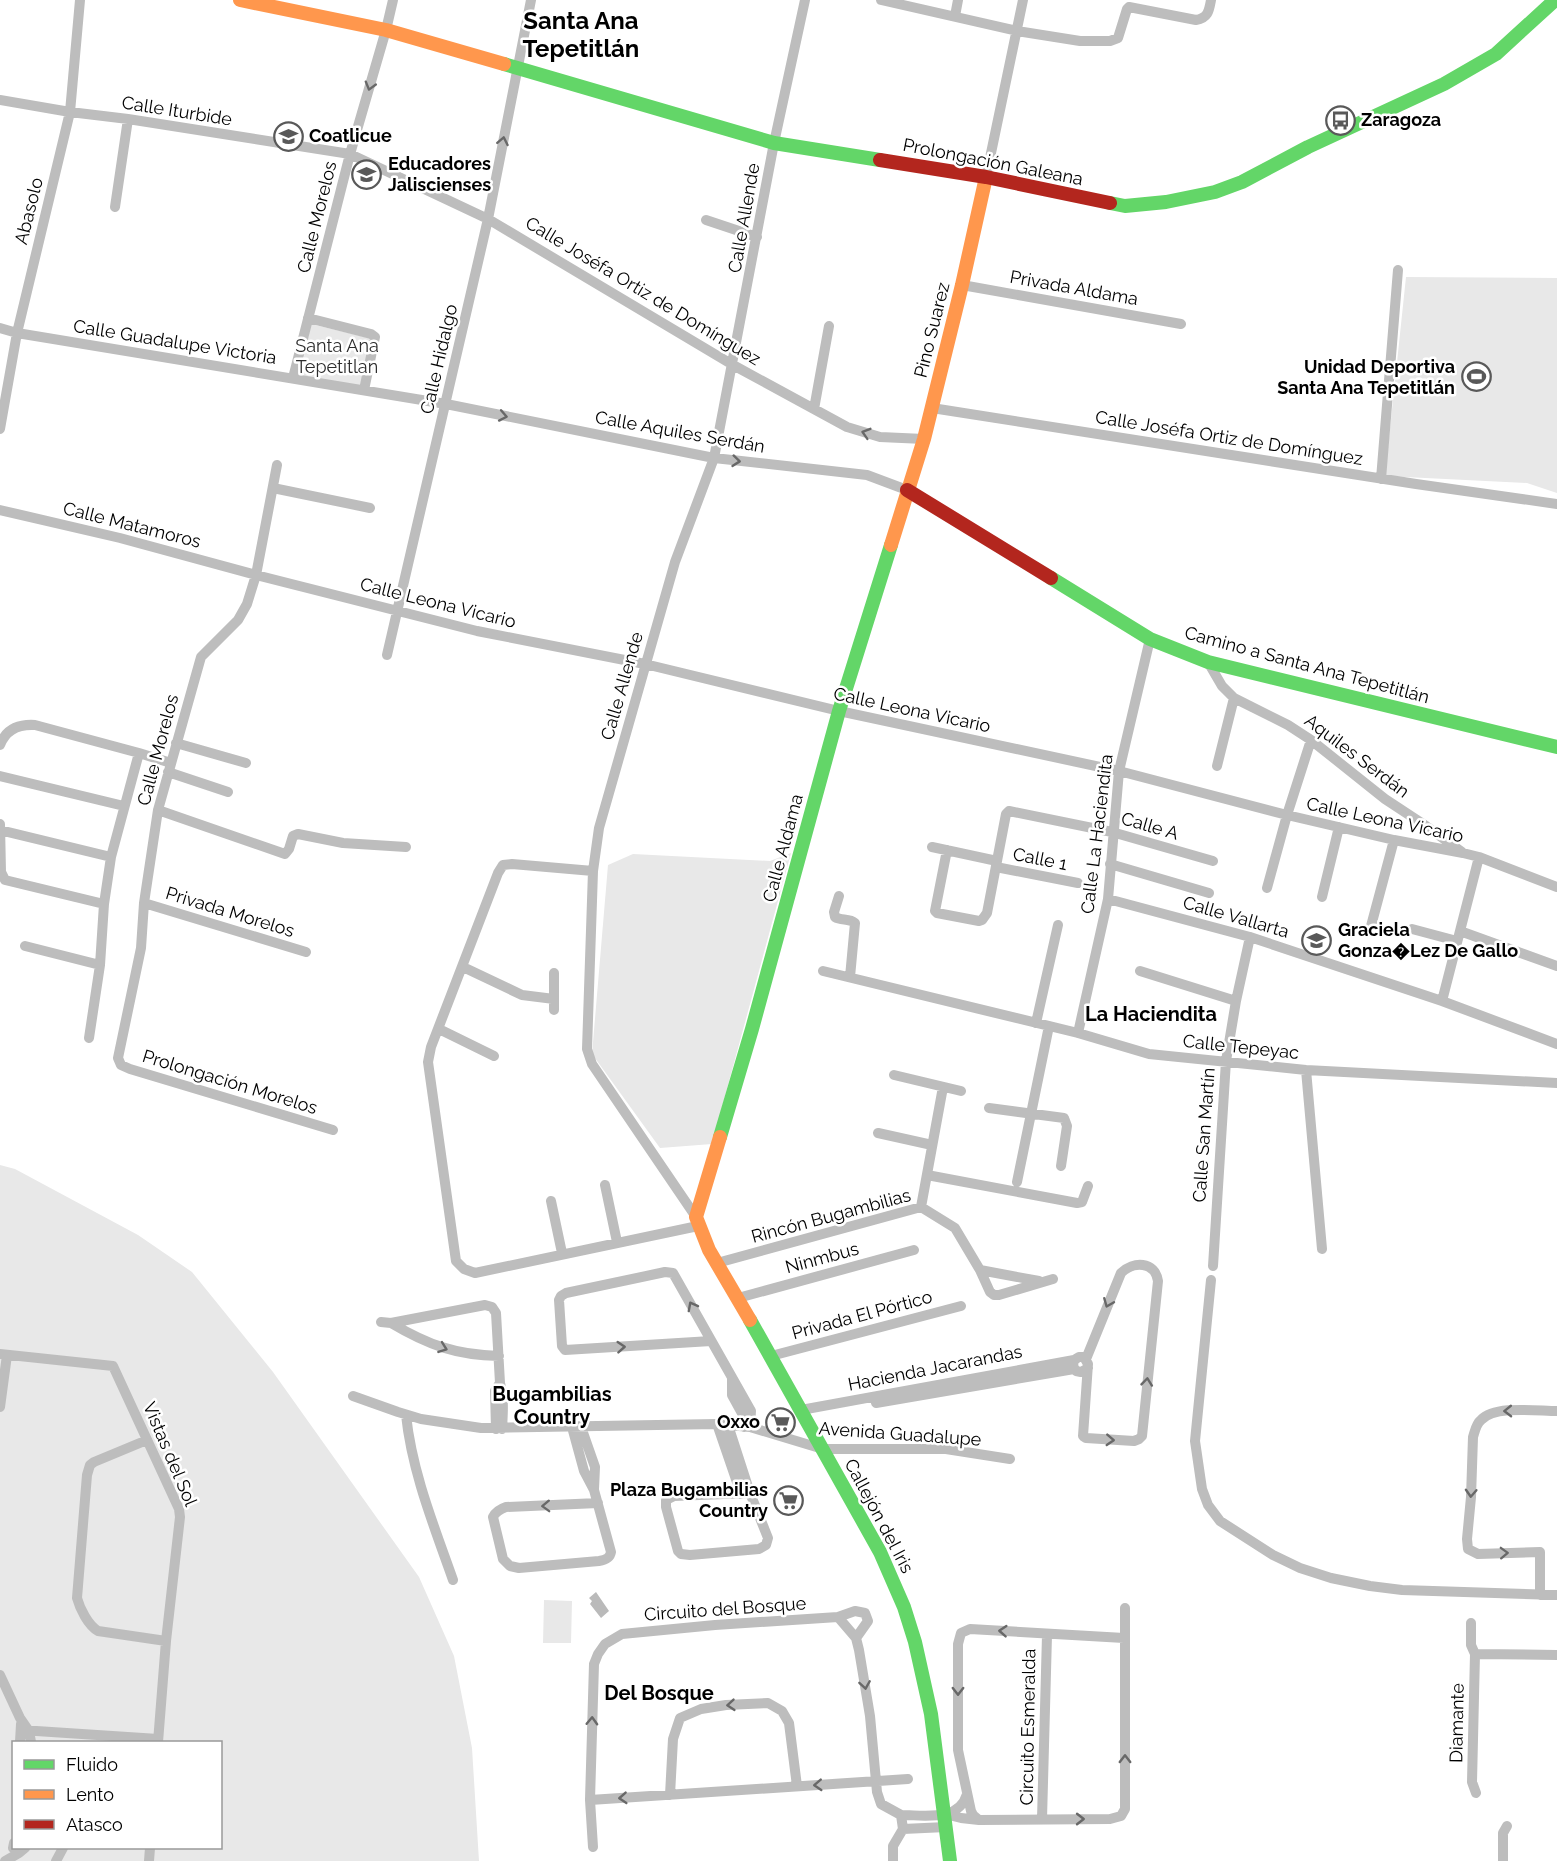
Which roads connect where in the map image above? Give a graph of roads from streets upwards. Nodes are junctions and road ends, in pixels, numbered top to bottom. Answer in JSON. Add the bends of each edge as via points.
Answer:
{"nodes":[{"id":1,"x":80,"y":0,"type":"edge"},
{"id":2,"x":240,"y":0,"type":"edge"},
{"id":3,"x":393,"y":0,"type":"edge"},
{"id":4,"x":531,"y":0,"type":"edge"},
{"id":5,"x":805,"y":0,"type":"edge"},
{"id":6,"x":881,"y":0,"type":"edge"},
{"id":7,"x":958,"y":0,"type":"edge"},
{"id":8,"x":1023,"y":0,"type":"edge"},
{"id":9,"x":1211,"y":0,"type":"edge"},
{"id":10,"x":1555,"y":0,"type":"edge"},
{"id":11,"x":955,"y":16,"type":"junction"},
{"id":12,"x":386,"y":30,"type":"junction"},
{"id":13,"x":1017,"y":31,"type":"junction"},
{"id":14,"x":517,"y":69,"type":"junction"},
{"id":15,"x":0,"y":100,"type":"edge"},
{"id":16,"x":70,"y":112,"type":"junction"},
{"id":17,"x":128,"y":119,"type":"junction"},
{"id":18,"x":774,"y":143,"type":"junction"},
{"id":19,"x":350,"y":154,"type":"junction"},
{"id":20,"x":986,"y":177,"type":"junction"},
{"id":21,"x":115,"y":207,"type":"dead end"},
{"id":22,"x":488,"y":219,"type":"junction"},
{"id":23,"x":706,"y":220,"type":"dead end"},
{"id":24,"x":758,"y":237,"type":"junction"},
{"id":25,"x":1398,"y":270,"type":"dead end"},
{"id":26,"x":962,"y":285,"type":"junction"},
{"id":27,"x":308,"y":318,"type":"junction"},
{"id":28,"x":1181,"y":324,"type":"dead end"},
{"id":29,"x":829,"y":326,"type":"dead end"},
{"id":30,"x":0,"y":328,"type":"edge"},
{"id":31,"x":17,"y":333,"type":"junction"},
{"id":32,"x":733,"y":365,"type":"junction"},
{"id":33,"x":293,"y":378,"type":"junction"},
{"id":34,"x":363,"y":390,"type":"junction"},
{"id":35,"x":446,"y":404,"type":"junction"},
{"id":36,"x":932,"y":408,"type":"junction"},
{"id":37,"x":814,"y":409,"type":"junction"},
{"id":38,"x":0,"y":429,"type":"edge"},
{"id":39,"x":924,"y":439,"type":"junction"},
{"id":40,"x":714,"y":458,"type":"junction"},
{"id":41,"x":277,"y":465,"type":"dead end"},
{"id":42,"x":1381,"y":479,"type":"junction"},
{"id":43,"x":273,"y":488,"type":"junction"},
{"id":44,"x":907,"y":490,"type":"junction"},
{"id":45,"x":1557,"y":504,"type":"edge"},
{"id":46,"x":370,"y":508,"type":"dead end"},
{"id":47,"x":0,"y":510,"type":"edge"},
{"id":48,"x":256,"y":575,"type":"junction"},
{"id":49,"x":397,"y":610,"type":"junction"},
{"id":50,"x":1150,"y":639,"type":"junction"},
{"id":51,"x":387,"y":655,"type":"dead end"},
{"id":52,"x":1208,"y":662,"type":"junction"},
{"id":53,"x":645,"y":664,"type":"junction"},
{"id":54,"x":1234,"y":698,"type":"junction"},
{"id":55,"x":839,"y":711,"type":"junction"},
{"id":56,"x":1311,"y":740,"type":"junction"},
{"id":57,"x":176,"y":744,"type":"junction"},
{"id":58,"x":0,"y":745,"type":"edge"},
{"id":59,"x":1557,"y":747,"type":"edge"},
{"id":60,"x":139,"y":753,"type":"junction"},
{"id":61,"x":246,"y":763,"type":"dead end"},
{"id":62,"x":1217,"y":766,"type":"dead end"},
{"id":63,"x":170,"y":768,"type":"junction"},
{"id":64,"x":1119,"y":771,"type":"junction"},
{"id":65,"x":0,"y":776,"type":"edge"},
{"id":66,"x":228,"y":792,"type":"dead end"},
{"id":67,"x":124,"y":807,"type":"junction"},
{"id":68,"x":158,"y":810,"type":"junction"},
{"id":69,"x":1287,"y":815,"type":"junction"},
{"id":70,"x":0,"y":824,"type":"edge"},
{"id":71,"x":1340,"y":827,"type":"junction"},
{"id":72,"x":0,"y":830,"type":"edge"},
{"id":73,"x":1112,"y":832,"type":"junction"},
{"id":74,"x":1394,"y":840,"type":"junction"},
{"id":75,"x":406,"y":847,"type":"dead end"},
{"id":76,"x":932,"y":847,"type":"dead end"},
{"id":77,"x":947,"y":850,"type":"junction"},
{"id":78,"x":1463,"y":853,"type":"junction"},
{"id":79,"x":111,"y":857,"type":"junction"},
{"id":80,"x":1479,"y":857,"type":"junction"},
{"id":81,"x":1213,"y":861,"type":"dead end"},
{"id":82,"x":997,"y":864,"type":"junction"},
{"id":83,"x":1110,"y":864,"type":"junction"},
{"id":84,"x":593,"y":871,"type":"junction"},
{"id":85,"x":1078,"y":883,"type":"dead end"},
{"id":86,"x":1557,"y":887,"type":"edge"},
{"id":87,"x":1267,"y":888,"type":"dead end"},
{"id":88,"x":1209,"y":893,"type":"dead end"},
{"id":89,"x":839,"y":896,"type":"dead end"},
{"id":90,"x":1322,"y":897,"type":"dead end"},
{"id":91,"x":1108,"y":899,"type":"junction"},
{"id":92,"x":144,"y":903,"type":"junction"},
{"id":93,"x":104,"y":904,"type":"junction"},
{"id":94,"x":1058,"y":925,"type":"dead end"},
{"id":95,"x":1371,"y":926,"type":"dead end"},
{"id":96,"x":1412,"y":929,"type":"dead end"},
{"id":97,"x":1458,"y":936,"type":"junction"},
{"id":98,"x":1250,"y":937,"type":"junction"},
{"id":99,"x":25,"y":946,"type":"dead end"},
{"id":100,"x":306,"y":952,"type":"dead end"},
{"id":101,"x":100,"y":965,"type":"junction"},
{"id":102,"x":1557,"y":966,"type":"edge"},
{"id":103,"x":463,"y":967,"type":"junction"},
{"id":104,"x":823,"y":971,"type":"dead end"},
{"id":105,"x":1140,"y":971,"type":"dead end"},
{"id":106,"x":554,"y":973,"type":"dead end"},
{"id":107,"x":850,"y":977,"type":"junction"},
{"id":108,"x":1236,"y":1002,"type":"junction"},
{"id":109,"x":1442,"y":1002,"type":"junction"},
{"id":110,"x":1036,"y":1023,"type":"junction"},
{"id":111,"x":1049,"y":1026,"type":"junction"},
{"id":112,"x":438,"y":1029,"type":"junction"},
{"id":113,"x":1078,"y":1033,"type":"junction"},
{"id":114,"x":89,"y":1038,"type":"dead end"},
{"id":115,"x":1557,"y":1044,"type":"edge"},
{"id":116,"x":494,"y":1056,"type":"dead end"},
{"id":117,"x":1226,"y":1061,"type":"junction"},
{"id":118,"x":119,"y":1062,"type":"joint"},
{"id":119,"x":1306,"y":1070,"type":"junction"},
{"id":120,"x":894,"y":1076,"type":"dead end"},
{"id":121,"x":1557,"y":1083,"type":"edge"},
{"id":122,"x":943,"y":1087,"type":"junction"},
{"id":123,"x":961,"y":1091,"type":"dead end"},
{"id":124,"x":989,"y":1108,"type":"dead end"},
{"id":125,"x":1030,"y":1114,"type":"junction"},
{"id":126,"x":333,"y":1130,"type":"dead end"},
{"id":127,"x":878,"y":1133,"type":"dead end"},
{"id":128,"x":932,"y":1145,"type":"junction"},
{"id":129,"x":1061,"y":1166,"type":"dead end"},
{"id":130,"x":927,"y":1174,"type":"junction"},
{"id":131,"x":1017,"y":1182,"type":"dead end"},
{"id":132,"x":605,"y":1185,"type":"dead end"},
{"id":133,"x":1088,"y":1186,"type":"dead end"},
{"id":134,"x":551,"y":1201,"type":"dead end"},
{"id":135,"x":921,"y":1208,"type":"junction"},
{"id":136,"x":697,"y":1222,"type":"junction"},
{"id":137,"x":617,"y":1242,"type":"junction"},
{"id":138,"x":1322,"y":1249,"type":"dead end"},
{"id":139,"x":914,"y":1250,"type":"dead end"},
{"id":140,"x":562,"y":1253,"type":"junction"},
{"id":141,"x":717,"y":1263,"type":"junction"},
{"id":142,"x":1213,"y":1266,"type":"dead end"},
{"id":143,"x":980,"y":1270,"type":"junction"},
{"id":144,"x":1053,"y":1279,"type":"dead end"},
{"id":145,"x":1211,"y":1280,"type":"dead end"},
{"id":146,"x":1040,"y":1282,"type":"junction"},
{"id":147,"x":738,"y":1298,"type":"junction"},
{"id":148,"x":960,"y":1306,"type":"dead end"},
{"id":149,"x":711,"y":1341,"type":"junction"},
{"id":150,"x":4,"y":1354,"type":"edge"},
{"id":151,"x":499,"y":1356,"type":"junction"},
{"id":152,"x":771,"y":1356,"type":"junction"},
{"id":153,"x":1087,"y":1363,"type":"junction"},
{"id":154,"x":353,"y":1396,"type":"dead end"},
{"id":155,"x":0,"y":1407,"type":"edge"},
{"id":156,"x":1557,"y":1411,"type":"edge"},
{"id":157,"x":803,"y":1413,"type":"junction"},
{"id":158,"x":406,"y":1415,"type":"junction"},
{"id":159,"x":722,"y":1424,"type":"junction"},
{"id":160,"x":576,"y":1427,"type":"junction"},
{"id":161,"x":747,"y":1427,"type":"junction"},
{"id":162,"x":499,"y":1429,"type":"junction"},
{"id":163,"x":147,"y":1440,"type":"junction"},
{"id":164,"x":823,"y":1449,"type":"junction"},
{"id":165,"x":1010,"y":1459,"type":"dead end"},
{"id":166,"x":745,"y":1493,"type":"junction"},
{"id":167,"x":598,"y":1503,"type":"junction"},
{"id":168,"x":453,"y":1580,"type":"dead end"},
{"id":169,"x":1540,"y":1595,"type":"junction"},
{"id":170,"x":1557,"y":1595,"type":"edge"},
{"id":171,"x":1125,"y":1608,"type":"dead end"},
{"id":172,"x":838,"y":1617,"type":"junction"},
{"id":173,"x":1472,"y":1623,"type":"dead end"},
{"id":174,"x":1047,"y":1635,"type":"junction"},
{"id":175,"x":856,"y":1638,"type":"junction"},
{"id":176,"x":1124,"y":1638,"type":"junction"},
{"id":177,"x":166,"y":1641,"type":"junction"},
{"id":178,"x":1475,"y":1654,"type":"junction"},
{"id":179,"x":1557,"y":1655,"type":"edge"},
{"id":180,"x":0,"y":1675,"type":"edge"},
{"id":181,"x":25,"y":1731,"type":"junction"},
{"id":182,"x":21,"y":1741,"type":"edge"},
{"id":183,"x":30,"y":1741,"type":"edge"},
{"id":184,"x":158,"y":1741,"type":"edge"},
{"id":185,"x":908,"y":1779,"type":"dead end"},
{"id":186,"x":876,"y":1781,"type":"junction"},
{"id":187,"x":797,"y":1786,"type":"junction"},
{"id":188,"x":1476,"y":1793,"type":"dead end"},
{"id":189,"x":967,"y":1794,"type":"junction"},
{"id":190,"x":670,"y":1795,"type":"junction"},
{"id":191,"x":590,"y":1800,"type":"junction"},
{"id":192,"x":901,"y":1815,"type":"junction"},
{"id":193,"x":945,"y":1820,"type":"junction"},
{"id":194,"x":979,"y":1820,"type":"junction"},
{"id":195,"x":1042,"y":1820,"type":"junction"},
{"id":196,"x":1507,"y":1826,"type":"dead end"},
{"id":197,"x":903,"y":1829,"type":"junction"},
{"id":198,"x":593,"y":1847,"type":"dead end"},
{"id":199,"x":16,"y":1849,"type":"edge"},
{"id":200,"x":17,"y":1849,"type":"edge"},
{"id":201,"x":0,"y":1856,"type":"edge"},
{"id":202,"x":5,"y":1861,"type":"edge"},
{"id":203,"x":893,"y":1861,"type":"edge"},
{"id":204,"x":950,"y":1861,"type":"edge"},
{"id":205,"x":1503,"y":1861,"type":"edge"}],
"edges":[{"from":1,"to":16,"type":"street","name":"Abasolo"},
{"from":2,"to":12,"type":"street","name":"Prolongación Galeana"},
{"from":3,"to":12,"type":"street","name":"Calle Morelos"},
{"from":4,"to":14,"type":"street","name":"Calle Hidalgo"},
{"from":5,"to":18,"type":"street","name":"Calle Allende"},
{"from":6,"to":11,"type":"street"},
{"from":7,"to":11,"type":"street"},
{"from":8,"to":13,"type":"street"},
{"from":9,"to":13,"type":"street","via":[[1208,14],[1196,20],[1129,7],[1115,40],[1077,40]]},
{"from":10,"to":20,"type":"street","name":"Prolongación Galeana","via":[[1496,54],[1444,84],[1215,192],[1125,206]]},
{"from":11,"to":13,"type":"street"},
{"from":12,"to":14,"type":"street","name":"Prolongación Galeana"},
{"from":12,"to":19,"type":"street","name":"Calle Morelos","one_way":true},
{"from":13,"to":20,"type":"street"},
{"from":14,"to":18,"type":"street","name":"Prolongación Galeana"},
{"from":22,"to":14,"type":"street","name":"Calle Hidalgo","one_way":true},
{"from":15,"to":16,"type":"street","name":"Calle Iturbide"},
{"from":16,"to":17,"type":"street","name":"Calle Iturbide"},
{"from":16,"to":31,"type":"street","name":"Abasolo"},
{"from":17,"to":19,"type":"street","name":"Calle Iturbide"},
{"from":17,"to":21,"type":"street"},
{"from":18,"to":20,"type":"street","name":"Prolongación Galeana"},
{"from":18,"to":24,"type":"street","name":"Calle Allende"},
{"from":19,"to":22,"type":"street","name":"Calle Joséfa Ortiz de Domínguez"},
{"from":19,"to":27,"type":"street","name":"Calle Morelos"},
{"from":20,"to":26,"type":"street","name":"Pino Suarez"},
{"from":22,"to":32,"type":"street","name":"Calle Joséfa Ortiz de Domínguez"},
{"from":22,"to":35,"type":"street","name":"Calle Hidalgo"},
{"from":23,"to":24,"type":"street"},
{"from":24,"to":32,"type":"street","name":"Calle Allende"},
{"from":25,"to":42,"type":"street"},
{"from":26,"to":28,"type":"street","name":"Privada Aldama"},
{"from":26,"to":36,"type":"street","name":"Pino Suarez"},
{"from":27,"to":33,"type":"street","name":"Calle Morelos"},
{"from":27,"to":34,"type":"street","via":[[375,337]]},
{"from":29,"to":37,"type":"street"},
{"from":30,"to":31,"type":"street","name":"Calle Guadalupe Victoria"},
{"from":31,"to":33,"type":"street","name":"Calle Guadalupe Victoria"},
{"from":31,"to":38,"type":"street","name":"Abasolo"},
{"from":32,"to":37,"type":"street","name":"Calle Joséfa Ortiz de Domínguez"},
{"from":32,"to":40,"type":"street","name":"Calle Allende"},
{"from":33,"to":34,"type":"street","name":"Calle Guadalupe Victoria"},
{"from":34,"to":35,"type":"street","name":"Calle Guadalupe Victoria"},
{"from":35,"to":40,"type":"street","name":"Calle Aquiles Serdán","one_way":true},
{"from":35,"to":49,"type":"street","name":"Calle Hidalgo"},
{"from":36,"to":39,"type":"street","name":"Pino Suarez"},
{"from":36,"to":42,"type":"street","name":"Calle Joséfa Ortiz de Domínguez"},
{"from":39,"to":37,"type":"street","name":"Calle Joséfa Ortiz de Domínguez","one_way":true,"via":[[880,437],[847,427]]},
{"from":39,"to":44,"type":"street","name":"Pino Suarez"},
{"from":40,"to":44,"type":"street","name":"Calle Aquiles Serdán","one_way":true,"via":[[867,475]]},
{"from":40,"to":53,"type":"street","name":"Calle Allende","via":[[675,562]]},
{"from":41,"to":43,"type":"street","name":"Calle Morelos"},
{"from":42,"to":45,"type":"street","name":"Calle Joséfa Ortiz de Domínguez"},
{"from":43,"to":46,"type":"street"},
{"from":43,"to":48,"type":"street","name":"Calle Morelos"},
{"from":44,"to":50,"type":"street","name":"Camino a Santa Ana Tepetitlán"},
{"from":44,"to":55,"type":"street","name":"Calle Aldama"},
{"from":47,"to":48,"type":"street","name":"Calle Matamoros"},
{"from":48,"to":49,"type":"street","name":"Calle Leona Vicario"},
{"from":48,"to":57,"type":"street","name":"Calle Morelos","via":[[241,617],[201,657]]},
{"from":49,"to":51,"type":"street","name":"Calle Hidalgo"},
{"from":49,"to":53,"type":"street","name":"Calle Leona Vicario","via":[[477,631]]},
{"from":50,"to":52,"type":"street","name":"Camino a Santa Ana Tepetitlán"},
{"from":50,"to":64,"type":"street","name":"Calle La Haciendita"},
{"from":52,"to":54,"type":"street","name":"Aquiles Serdán"},
{"from":52,"to":59,"type":"street","name":"Camino a Santa Ana Tepetitlán"},
{"from":53,"to":55,"type":"street","name":"Calle Leona Vicario"},
{"from":53,"to":84,"type":"street","name":"Calle Allende","via":[[599,828]]},
{"from":54,"to":56,"type":"street","name":"Aquiles Serdán"},
{"from":54,"to":62,"type":"street"},
{"from":55,"to":64,"type":"street","name":"Calle Leona Vicario"},
{"from":55,"to":136,"type":"street","name":"Calle Aldama"},
{"from":56,"to":69,"type":"street"},
{"from":56,"to":78,"type":"street","name":"Aquiles Serdán","via":[[1385,799]]},
{"from":57,"to":61,"type":"street"},
{"from":57,"to":63,"type":"street","name":"Calle Morelos"},
{"from":58,"to":60,"type":"street","via":[[7,733],[24,724]]},
{"from":60,"to":63,"type":"street"},
{"from":60,"to":67,"type":"street"},
{"from":63,"to":66,"type":"street"},
{"from":63,"to":68,"type":"street","name":"Calle Morelos"},
{"from":64,"to":69,"type":"street","name":"Calle Leona Vicario"},
{"from":64,"to":73,"type":"street","name":"Calle La Haciendita"},
{"from":65,"to":67,"type":"street"},
{"from":67,"to":79,"type":"street"},
{"from":68,"to":75,"type":"street","via":[[285,854],[293,836],[298,834],[343,843]]},
{"from":68,"to":92,"type":"street","name":"Calle Morelos"},
{"from":69,"to":71,"type":"street","name":"Calle Leona Vicario"},
{"from":69,"to":87,"type":"street"},
{"from":70,"to":72,"type":"street"},
{"from":71,"to":74,"type":"street","name":"Calle Leona Vicario"},
{"from":71,"to":90,"type":"street"},
{"from":72,"to":79,"type":"street"},
{"from":72,"to":93,"type":"street","via":[[1,872],[5,880]]},
{"from":73,"to":81,"type":"street","name":"Calle A"},
{"from":73,"to":82,"type":"street","name":"Calle A","via":[[1007,812]]},
{"from":73,"to":83,"type":"street","name":"Calle La Haciendita"},
{"from":74,"to":78,"type":"street","name":"Calle Leona Vicario"},
{"from":74,"to":95,"type":"street"},
{"from":76,"to":77,"type":"street","name":"Calle 1"},
{"from":77,"to":82,"type":"street","name":"Calle 1"},
{"from":77,"to":82,"type":"street","via":[[937,913],[982,920],[987,913]]},
{"from":78,"to":80,"type":"street","name":"Calle Leona Vicario"},
{"from":79,"to":93,"type":"street"},
{"from":80,"to":86,"type":"street","name":"Calle Leona Vicario"},
{"from":80,"to":97,"type":"street"},
{"from":82,"to":85,"type":"street","name":"Calle 1"},
{"from":83,"to":88,"type":"street"},
{"from":83,"to":91,"type":"street","name":"Calle La Haciendita"},
{"from":84,"to":103,"type":"street","via":[[503,866]]},
{"from":84,"to":136,"type":"street","name":"Calle Allende","via":[[588,1056]]},
{"from":89,"to":107,"type":"street","via":[[835,917],[855,923]]},
{"from":91,"to":98,"type":"street","name":"Calle Vallarta"},
{"from":91,"to":113,"type":"street","name":"Calle La Haciendita"},
{"from":92,"to":100,"type":"street","name":"Privada Morelos"},
{"from":92,"to":118,"type":"street","name":"Calle Morelos","via":[[141,948]]},
{"from":93,"to":101,"type":"street"},
{"from":94,"to":110,"type":"street"},
{"from":96,"to":97,"type":"street"},
{"from":97,"to":102,"type":"street"},
{"from":97,"to":109,"type":"street"},
{"from":98,"to":108,"type":"street","name":"Calle San Martín"},
{"from":98,"to":109,"type":"street","name":"Calle Vallarta"},
{"from":99,"to":101,"type":"street"},
{"from":101,"to":114,"type":"street"},
{"from":103,"to":106,"type":"street","via":[[522,995],[554,1005]]},
{"from":103,"to":112,"type":"street"},
{"from":104,"to":107,"type":"street","name":"Calle Tepeyac"},
{"from":105,"to":108,"type":"street"},
{"from":107,"to":110,"type":"street","name":"Calle Tepeyac"},
{"from":108,"to":117,"type":"street","name":"Calle San Martín"},
{"from":109,"to":115,"type":"street","name":"Calle Vallarta"},
{"from":110,"to":111,"type":"street","name":"Calle Tepeyac"},
{"from":111,"to":113,"type":"street","name":"Calle Tepeyac"},
{"from":111,"to":125,"type":"street"},
{"from":112,"to":116,"type":"street"},
{"from":112,"to":140,"type":"street","via":[[428,1062],[456,1261],[475,1273]]},
{"from":113,"to":117,"type":"street","name":"Calle Tepeyac","via":[[1149,1054]]},
{"from":117,"to":119,"type":"street","name":"Calle Tepeyac"},
{"from":117,"to":142,"type":"street","name":"Calle San Martín"},
{"from":118,"to":126,"type":"street","name":"Prolongación Morelos","via":[[130,1069]]},
{"from":119,"to":121,"type":"street","name":"Calle Tepeyac"},
{"from":119,"to":138,"type":"street"},
{"from":120,"to":122,"type":"street"},
{"from":122,"to":123,"type":"street"},
{"from":122,"to":128,"type":"street"},
{"from":124,"to":125,"type":"street"},
{"from":125,"to":129,"type":"street","via":[[1066,1120]]},
{"from":125,"to":131,"type":"street"},
{"from":127,"to":128,"type":"street"},
{"from":128,"to":130,"type":"street"},
{"from":130,"to":133,"type":"street","via":[[1077,1203],[1084,1199]]},
{"from":130,"to":135,"type":"street"},
{"from":132,"to":137,"type":"street"},
{"from":134,"to":140,"type":"street"},
{"from":135,"to":141,"type":"street","name":"Rincón Bugambilias"},
{"from":135,"to":143,"type":"street","name":"Rincón Bugambilias","via":[[955,1228]]},
{"from":136,"to":137,"type":"street"},
{"from":136,"to":141,"type":"street","name":"Callejón del Iris"},
{"from":137,"to":140,"type":"street"},
{"from":139,"to":147,"type":"street","name":"Ninmbus"},
{"from":141,"to":147,"type":"street","name":"Callejón del Iris"},
{"from":143,"to":146,"type":"street"},
{"from":143,"to":146,"type":"street","name":"Rincón Bugambilias","via":[[993,1295]]},
{"from":144,"to":146,"type":"street","name":"Rincón Bugambilias"},
{"from":145,"to":169,"type":"street","via":[[1195,1441],[1202,1489],[1225,1524],[1274,1555],[1332,1578],[1427,1592]]},
{"from":147,"to":152,"type":"street","name":"Callejón del Iris"},
{"from":148,"to":152,"type":"street","name":"Privada El Pórtico"},
{"from":149,"to":149,"type":"street","one_way":true,"via":[[671,1272],[566,1293],[559,1300],[565,1350]]},
{"from":149,"to":161,"type":"street","via":[[732,1379],[732,1395]]},
{"from":150,"to":155,"type":"street"},
{"from":150,"to":163,"type":"street","name":"Vistas del Sol","via":[[113,1366]]},
{"from":151,"to":151,"type":"street","one_way":true,"via":[[495,1313],[490,1305],[386,1323],[446,1349],[473,1356]]},
{"from":151,"to":162,"type":"street","via":[[504,1410]]},
{"from":152,"to":157,"type":"street","name":"Callejón del Iris"},
{"from":153,"to":153,"type":"street","one_way":true,"via":[[1083,1436],[1139,1439],[1158,1281],[1150,1267],[1137,1264],[1121,1273]]},
{"from":153,"to":157,"type":"street","name":"Hacienda Jacarandas","via":[[1081,1372],[1074,1364]]},
{"from":154,"to":158,"type":"street","name":"Avenida Guadalupe"},
{"from":156,"to":169,"type":"street","one_way":true,"via":[[1489,1414],[1481,1420],[1473,1437],[1468,1549],[1478,1554],[1540,1552]]},
{"from":157,"to":164,"type":"street","name":"Callejón del Iris"},
{"from":158,"to":162,"type":"street","name":"Avenida Guadalupe"},
{"from":158,"to":168,"type":"street","via":[[416,1471]]},
{"from":159,"to":160,"type":"street","name":"Avenida Guadalupe"},
{"from":159,"to":161,"type":"street","name":"Avenida Guadalupe"},
{"from":159,"to":166,"type":"street"},
{"from":160,"to":162,"type":"street","name":"Avenida Guadalupe"},
{"from":160,"to":167,"type":"street","via":[[584,1471]]},
{"from":161,"to":164,"type":"street","name":"Avenida Guadalupe"},
{"from":163,"to":177,"type":"street","name":"Vistas del Sol","via":[[180,1514]]},
{"from":163,"to":177,"type":"street","via":[[99,1459],[88,1470],[76,1598],[95,1630]]},
{"from":164,"to":165,"type":"street","name":"Avenida Guadalupe","via":[[946,1449]]},
{"from":164,"to":193,"type":"street","name":"Callejón del Iris","via":[[890,1571],[909,1618],[935,1730]]},
{"from":166,"to":166,"type":"street","via":[[768,1538],[766,1545],[759,1549],[681,1554],[666,1500],[674,1496]]},
{"from":167,"to":167,"type":"street","one_way":true,"via":[[500,1509],[494,1517],[504,1559],[519,1568],[608,1559],[611,1552]]},
{"from":169,"to":170,"type":"street"},
{"from":171,"to":176,"type":"street","name":"Circuito Esmeralda"},
{"from":172,"to":175,"type":"street"},
{"from":172,"to":175,"type":"street","name":"Circuito del Bosque","via":[[855,1611],[865,1613],[868,1621]]},
{"from":191,"to":172,"type":"street","name":"Circuito del Bosque","one_way":true,"via":[[594,1664],[605,1644],[622,1634]]},
{"from":173,"to":178,"type":"street","name":"Diamante","via":[[1471,1645]]},
{"from":174,"to":176,"type":"street","name":"Circuito Esmeralda"},
{"from":174,"to":189,"type":"street","name":"Circuito Esmeralda","one_way":true,"via":[[970,1629],[961,1633],[958,1750]]},
{"from":174,"to":195,"type":"street","name":"Circuito Esmeralda"},
{"from":175,"to":186,"type":"street","one_way":true,"via":[[870,1716]]},
{"from":195,"to":176,"type":"street","name":"Circuito Esmeralda","one_way":true,"via":[[1110,1819],[1124,1813]]},
{"from":177,"to":184,"type":"street","name":"Vistas del Sol"},
{"from":178,"to":179,"type":"street"},
{"from":178,"to":188,"type":"street","name":"Diamante","via":[[1472,1782]]},
{"from":180,"to":181,"type":"street"},
{"from":181,"to":182,"type":"street"},
{"from":181,"to":183,"type":"street"},
{"from":181,"to":184,"type":"street"},
{"from":185,"to":186,"type":"street"},
{"from":186,"to":187,"type":"street","one_way":true},
{"from":186,"to":192,"type":"street","via":[[881,1804]]},
{"from":187,"to":190,"type":"street"},
{"from":187,"to":190,"type":"street","one_way":true,"via":[[789,1723],[782,1711],[768,1703],[726,1705],[701,1709],[680,1719],[673,1739]]},
{"from":189,"to":193,"type":"street"},
{"from":189,"to":194,"type":"street","name":"Circuito Esmeralda","via":[[971,1811]]},
{"from":190,"to":191,"type":"street","one_way":true},
{"from":191,"to":198,"type":"street","name":"Circuito del Bosque"},
{"from":192,"to":193,"type":"street"},
{"from":192,"to":197,"type":"street"},
{"from":193,"to":194,"type":"street","name":"Circuito Esmeralda"},
{"from":193,"to":197,"type":"street","name":"Circuito Esmeralda"},
{"from":193,"to":204,"type":"street","name":"Callejón del Iris"},
{"from":194,"to":195,"type":"street","name":"Circuito Esmeralda"},
{"from":196,"to":205,"type":"street","via":[[1503,1833]]},
{"from":197,"to":203,"type":"street","via":[[893,1846]]},
{"from":199,"to":201,"type":"street"},
{"from":200,"to":202,"type":"street"}]}
